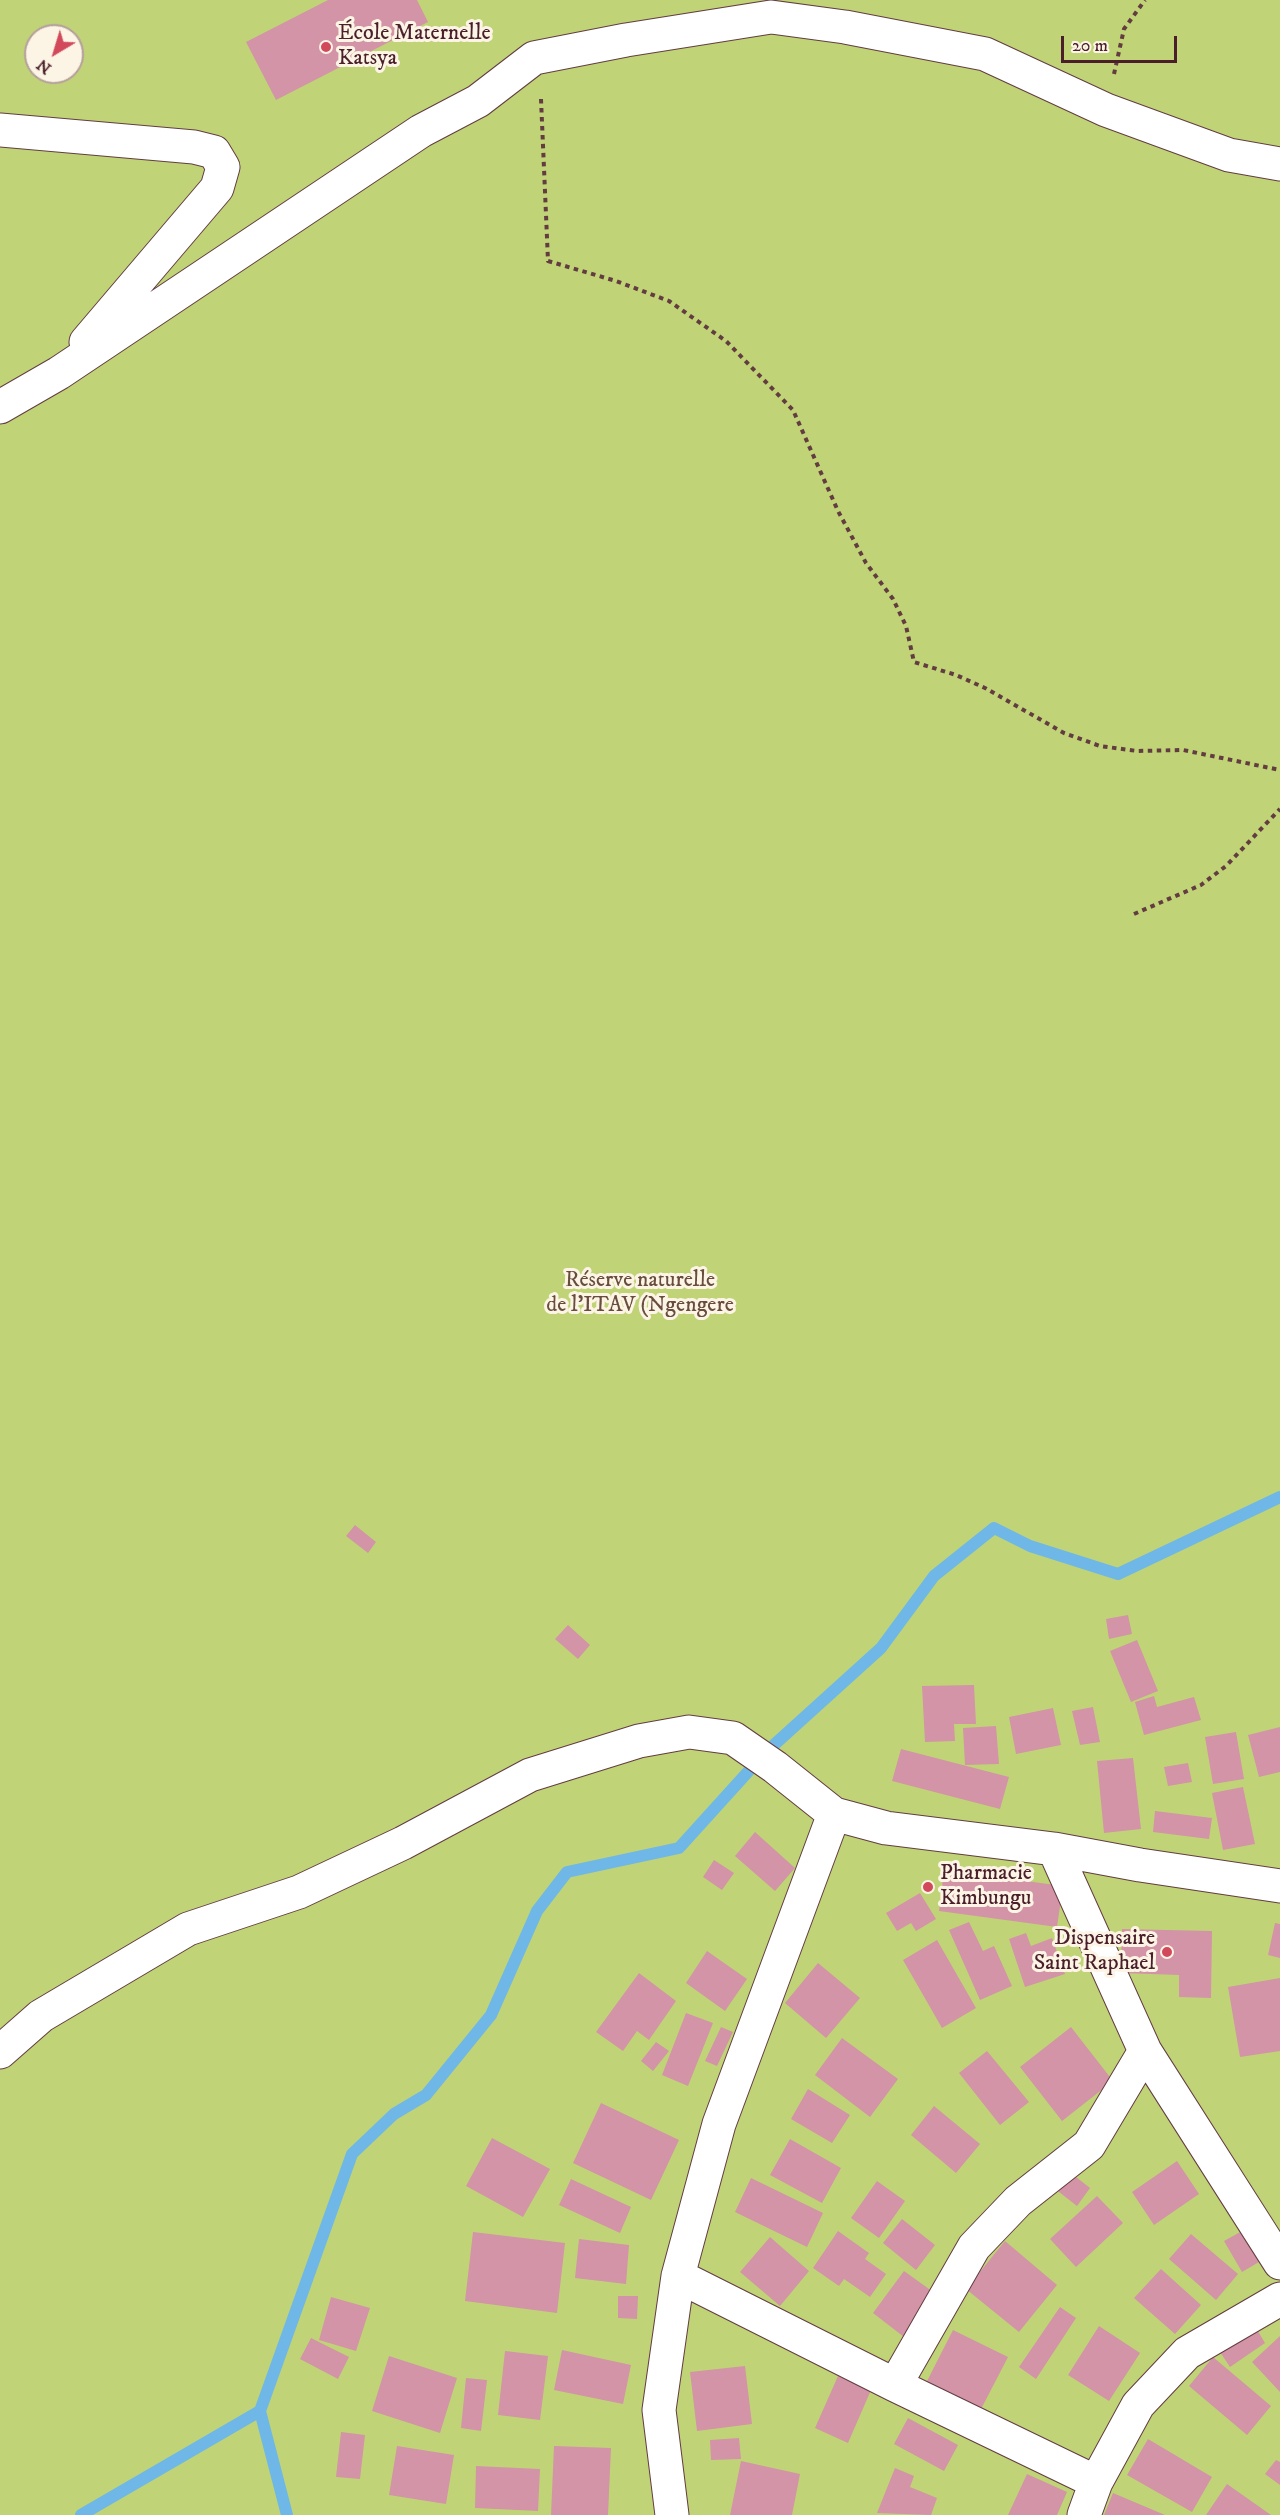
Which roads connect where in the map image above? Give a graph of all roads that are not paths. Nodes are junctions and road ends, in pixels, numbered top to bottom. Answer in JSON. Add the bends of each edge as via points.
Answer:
{"nodes":[{"id":1,"x":0,"y":130,"type":"edge"},
{"id":2,"x":1280,"y":164,"type":"edge"},
{"id":3,"x":59,"y":373,"type":"junction"},
{"id":4,"x":0,"y":407,"type":"edge"},
{"id":5,"x":834,"y":1814,"type":"junction"},
{"id":6,"x":1054,"y":1849,"type":"junction"},
{"id":7,"x":1280,"y":1886,"type":"edge"},
{"id":8,"x":1146,"y":2051,"type":"junction"},
{"id":9,"x":0,"y":2052,"type":"edge"},
{"id":10,"x":1280,"y":2263,"type":"edge"},
{"id":11,"x":678,"y":2277,"type":"junction"},
{"id":12,"x":1280,"y":2300,"type":"edge"},
{"id":13,"x":895,"y":2385,"type":"junction"},
{"id":14,"x":1096,"y":2482,"type":"junction"},
{"id":15,"x":672,"y":2515,"type":"edge"},
{"id":16,"x":1084,"y":2515,"type":"edge"}],
"edges":[{"from":1,"to":3,"type":"street","via":[[194,147],[214,152],[223,167],[217,188]]},
{"from":2,"to":3,"type":"street","via":[[1230,155],[1106,110],[984,54],[845,27],[771,17],[626,40],[534,58],[478,101],[411,137]]},
{"from":3,"to":4,"type":"street"},
{"from":5,"to":6,"type":"street","via":[[886,1828]]},
{"from":5,"to":9,"type":"street","via":[[734,1738],[689,1732],[639,1741],[530,1775],[403,1843],[299,1892],[188,1929],[41,2016]]},
{"from":5,"to":11,"type":"street","via":[[719,2124]]},
{"from":6,"to":7,"type":"street"},
{"from":6,"to":8,"type":"street"},
{"from":8,"to":10,"type":"street"},
{"from":8,"to":13,"type":"street","via":[[1089,2145],[1018,2201],[974,2247]]},
{"from":11,"to":13,"type":"street"},
{"from":11,"to":15,"type":"street","via":[[659,2410]]},
{"from":12,"to":14,"type":"street","via":[[1187,2353],[1138,2404]]},
{"from":13,"to":14,"type":"street"},
{"from":14,"to":16,"type":"street"}]}
